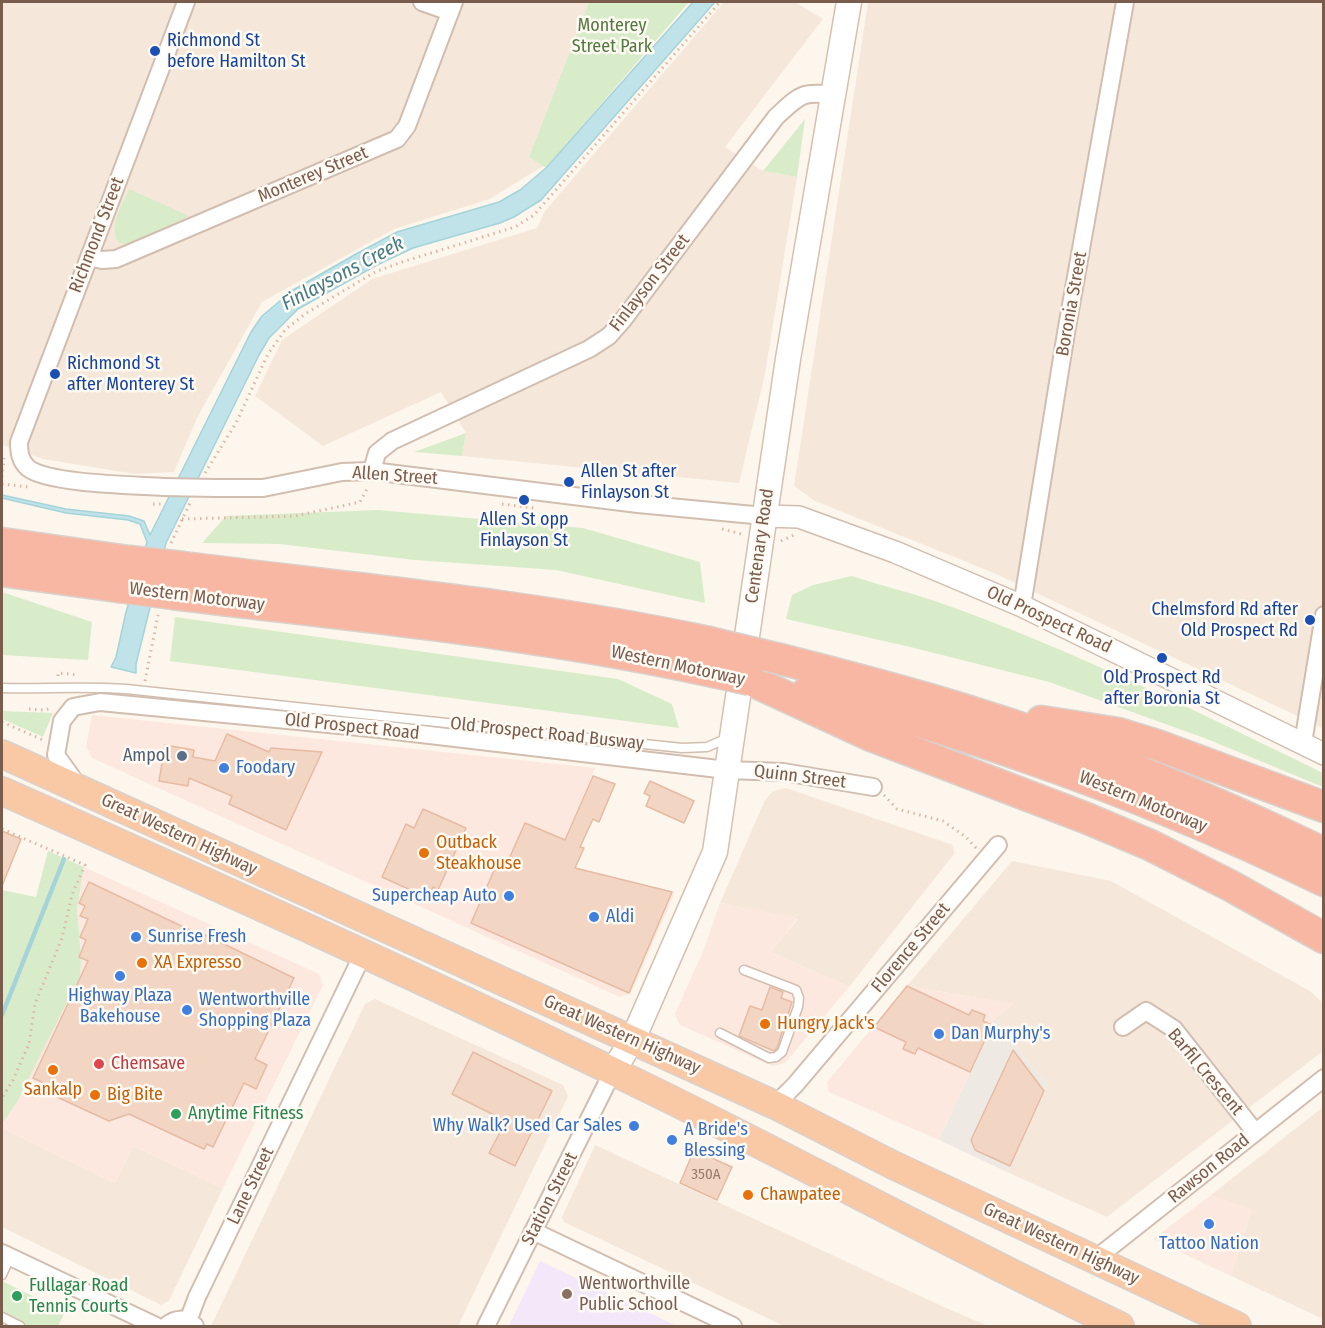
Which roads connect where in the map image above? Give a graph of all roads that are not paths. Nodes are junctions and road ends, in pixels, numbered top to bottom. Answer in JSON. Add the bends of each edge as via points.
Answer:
{"nodes":[{"id":1,"x":186,"y":2,"type":"edge"},
{"id":2,"x":422,"y":2,"type":"edge"},
{"id":3,"x":849,"y":2,"type":"edge"},
{"id":4,"x":1125,"y":2,"type":"edge"},
{"id":5,"x":452,"y":7,"type":"edge"},
{"id":6,"x":834,"y":95,"type":"junction"},
{"id":7,"x":89,"y":257,"type":"junction"},
{"id":8,"x":27,"y":467,"type":"joint"},
{"id":9,"x":372,"y":471,"type":"junction"},
{"id":10,"x":764,"y":516,"type":"junction"},
{"id":11,"x":2,"y":543,"type":"edge"},
{"id":12,"x":2,"y":571,"type":"edge"},
{"id":13,"x":123,"y":574,"type":"junction"},
{"id":14,"x":1022,"y":606,"type":"junction"},
{"id":15,"x":1323,"y":615,"type":"edge"},
{"id":16,"x":770,"y":679,"type":"junction"},
{"id":17,"x":2,"y":688,"type":"edge"},
{"id":18,"x":970,"y":711,"type":"junction"},
{"id":19,"x":732,"y":737,"type":"junction"},
{"id":20,"x":1303,"y":743,"type":"junction"},
{"id":21,"x":2,"y":754,"type":"edge"},
{"id":22,"x":1323,"y":754,"type":"edge"},
{"id":23,"x":727,"y":770,"type":"junction"},
{"id":24,"x":873,"y":787,"type":"road end"},
{"id":25,"x":83,"y":790,"type":"junction"},
{"id":26,"x":2,"y":791,"type":"edge"},
{"id":27,"x":1323,"y":807,"type":"edge"},
{"id":28,"x":998,"y":845,"type":"dead end"},
{"id":29,"x":1323,"y":853,"type":"edge"},
{"id":30,"x":1323,"y":882,"type":"edge"},
{"id":31,"x":1323,"y":938,"type":"edge"},
{"id":32,"x":363,"y":954,"type":"junction"},
{"id":33,"x":744,"y":970,"type":"dead end"},
{"id":34,"x":1124,"y":1027,"type":"dead end"},
{"id":35,"x":720,"y":1033,"type":"dead end"},
{"id":36,"x":633,"y":1039,"type":"junction"},
{"id":37,"x":614,"y":1071,"type":"junction"},
{"id":38,"x":1323,"y":1078,"type":"edge"},
{"id":39,"x":775,"y":1105,"type":"junction"},
{"id":40,"x":1255,"y":1132,"type":"junction"},
{"id":41,"x":533,"y":1232,"type":"junction"},
{"id":42,"x":6,"y":1255,"type":"edge"},
{"id":43,"x":1094,"y":1260,"type":"junction"},
{"id":44,"x":2,"y":1275,"type":"edge"},
{"id":45,"x":2,"y":1317,"type":"edge"},
{"id":46,"x":191,"y":1324,"type":"edge"},
{"id":47,"x":21,"y":1326,"type":"edge"},
{"id":48,"x":156,"y":1326,"type":"edge"},
{"id":49,"x":166,"y":1326,"type":"edge"},
{"id":50,"x":486,"y":1326,"type":"edge"},
{"id":51,"x":733,"y":1326,"type":"edge"},
{"id":52,"x":1120,"y":1326,"type":"edge"},
{"id":53,"x":1238,"y":1326,"type":"edge"}],
"edges":[{"from":1,"to":7,"type":"street","name":"Richmond Street"},
{"from":2,"to":5,"type":"street"},
{"from":3,"to":6,"type":"main road","name":"Centenary Road"},
{"from":4,"to":14,"type":"street","name":"Boronia Street"},
{"from":5,"to":7,"type":"street","name":"Monterey Street","via":[[406,126],[397,139],[116,259]]},
{"from":6,"to":9,"type":"street","name":"Finlayson Street","via":[[812,92],[799,96],[776,117],[609,336],[392,441],[377,453]]},
{"from":6,"to":10,"type":"main road","name":"Centenary Road"},
{"from":7,"to":8,"type":"street","name":"Richmond Street","via":[[19,442],[21,460]]},
{"from":8,"to":9,"type":"street","name":"Allen Street","bridge":true,"via":[[54,477],[163,488],[243,490],[342,472]]},
{"from":9,"to":10,"type":"street","name":"Allen Street"},
{"from":10,"to":14,"type":"street","name":"Old Prospect Road","via":[[798,517],[848,534]]},
{"from":10,"to":19,"type":"main road","name":"Centenary Road"},
{"from":11,"to":13,"type":"highway","name":"Western Motorway"},
{"from":12,"to":13,"type":"highway","name":"Western Motorway"},
{"from":13,"to":16,"type":"highway","name":"Western Motorway","bridge":true,"via":[[592,648],[706,656]]},
{"from":14,"to":20,"type":"street","name":"Old Prospect Road"},
{"from":15,"to":20,"type":"street"},
{"from":16,"to":18,"type":"highway","name":"Western Motorway","via":[[867,681]]},
{"from":16,"to":30,"type":"highway","name":"Western Motorway","via":[[922,723],[1100,783]]},
{"from":16,"to":31,"type":"highway","via":[[869,735],[1150,846]]},
{"from":17,"to":19,"type":"lane","name":"Old Prospect Road Busway","via":[[126,689],[688,748],[707,747]]},
{"from":18,"to":27,"type":"highway","via":[[1118,733]]},
{"from":18,"to":29,"type":"highway","name":"Western Motorway","via":[[1164,782]]},
{"from":19,"to":23,"type":"main road","name":"Centenary Road"},
{"from":20,"to":22,"type":"street","name":"Old Prospect Road"},
{"from":21,"to":25,"type":"highway","name":"Great Western Highway"},
{"from":23,"to":24,"type":"street","name":"Quinn Street","via":[[783,772]]},
{"from":23,"to":25,"type":"street","name":"Old Prospect Road","via":[[370,728],[100,702],[73,706],[62,721],[57,740],[56,755]]},
{"from":23,"to":36,"type":"main road","name":"Centenary Road","via":[[715,852]]},
{"from":25,"to":36,"type":"highway","name":"Great Western Highway"},
{"from":26,"to":32,"type":"highway","name":"Great Western Highway"},
{"from":28,"to":39,"type":"street","name":"Florence Street"},
{"from":32,"to":37,"type":"highway","name":"Great Western Highway"},
{"from":32,"to":46,"type":"street","name":"Lane Street","via":[[197,1298]]},
{"from":33,"to":35,"type":"lane","via":[[796,990],[800,998],[782,1052],[769,1058]]},
{"from":34,"to":40,"type":"street","name":"Barfil Crescent","via":[[1146,1011],[1174,1029]]},
{"from":36,"to":37,"type":"main road","name":"Centenary Road"},
{"from":36,"to":39,"type":"highway","name":"Great Western Highway"},
{"from":37,"to":41,"type":"street","name":"Station Street"},
{"from":37,"to":52,"type":"highway","name":"Great Western Highway","via":[[1020,1280]]},
{"from":38,"to":40,"type":"street","name":"Rawson Road"},
{"from":39,"to":43,"type":"highway","name":"Great Western Highway"},
{"from":40,"to":43,"type":"street","name":"Rawson Road"},
{"from":41,"to":50,"type":"street","name":"Station Street"},
{"from":41,"to":51,"type":"street"},
{"from":42,"to":44,"type":"lane"},
{"from":42,"to":48,"type":"street"},
{"from":43,"to":53,"type":"highway","name":"Great Western Highway"},
{"from":45,"to":47,"type":"lane"},
{"from":46,"to":49,"type":"street","via":[[181,1319]]}]}
